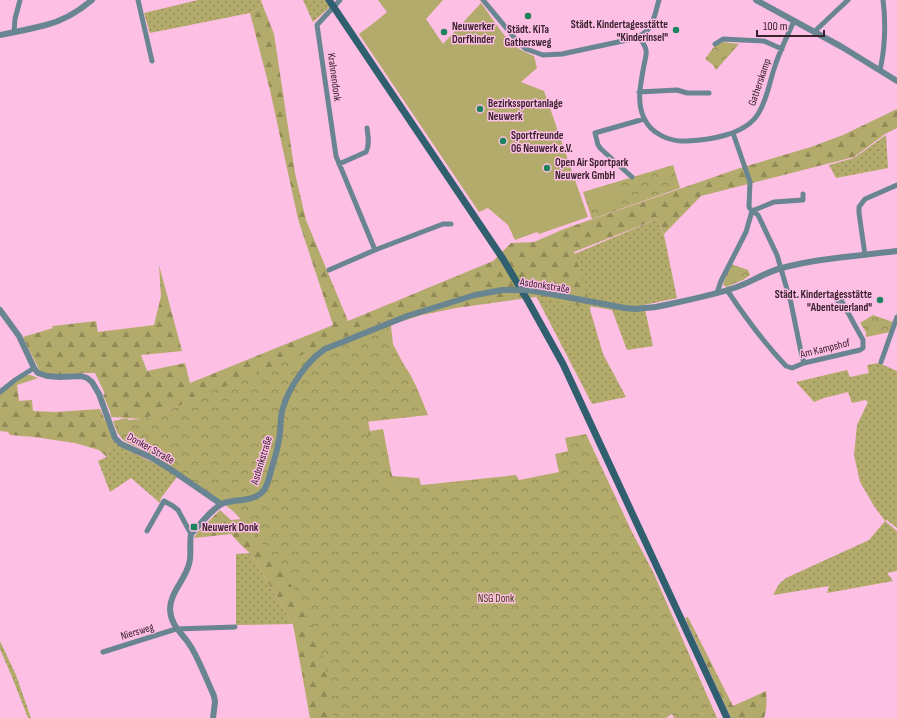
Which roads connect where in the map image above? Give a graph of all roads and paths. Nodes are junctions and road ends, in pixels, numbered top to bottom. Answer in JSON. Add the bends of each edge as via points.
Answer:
{"nodes":[{"id":1,"x":20,"y":0,"type":"edge"},
{"id":2,"x":92,"y":0,"type":"edge"},
{"id":3,"x":138,"y":0,"type":"edge"},
{"id":4,"x":329,"y":0,"type":"edge"},
{"id":5,"x":340,"y":0,"type":"edge"},
{"id":6,"x":484,"y":0,"type":"edge"},
{"id":7,"x":659,"y":0,"type":"edge"},
{"id":8,"x":756,"y":0,"type":"edge"},
{"id":9,"x":848,"y":0,"type":"edge"},
{"id":10,"x":883,"y":0,"type":"edge"},
{"id":11,"x":334,"y":7,"type":"junction"},
{"id":12,"x":794,"y":21,"type":"junction"},
{"id":13,"x":14,"y":32,"type":"junction"},
{"id":14,"x":814,"y":32,"type":"junction"},
{"id":15,"x":0,"y":35,"type":"edge"},
{"id":16,"x":639,"y":37,"type":"junction"},
{"id":17,"x":715,"y":44,"type":"dead end"},
{"id":18,"x":782,"y":49,"type":"junction"},
{"id":19,"x":152,"y":61,"type":"dead end"},
{"id":20,"x":880,"y":70,"type":"junction"},
{"id":21,"x":897,"y":81,"type":"edge"},
{"id":22,"x":639,"y":92,"type":"junction"},
{"id":23,"x":709,"y":93,"type":"dead end"},
{"id":24,"x":644,"y":119,"type":"junction"},
{"id":25,"x":367,"y":128,"type":"dead end"},
{"id":26,"x":733,"y":133,"type":"junction"},
{"id":27,"x":339,"y":164,"type":"junction"},
{"id":28,"x":632,"y":177,"type":"dead end"},
{"id":29,"x":897,"y":185,"type":"edge"},
{"id":30,"x":803,"y":194,"type":"dead end"},
{"id":31,"x":752,"y":211,"type":"junction"},
{"id":32,"x":451,"y":224,"type":"dead end"},
{"id":33,"x":375,"y":250,"type":"junction"},
{"id":34,"x":897,"y":251,"type":"edge"},
{"id":35,"x":865,"y":255,"type":"junction"},
{"id":36,"x":780,"y":268,"type":"junction"},
{"id":37,"x":329,"y":270,"type":"dead end"},
{"id":38,"x":727,"y":290,"type":"junction"},
{"id":39,"x":717,"y":293,"type":"junction"},
{"id":40,"x":841,"y":300,"type":"dead end"},
{"id":41,"x":0,"y":310,"type":"edge"},
{"id":42,"x":897,"y":317,"type":"edge"},
{"id":43,"x":881,"y":362,"type":"dead end"},
{"id":44,"x":804,"y":363,"type":"junction"},
{"id":45,"x":34,"y":368,"type":"junction"},
{"id":46,"x":0,"y":392,"type":"edge"},
{"id":47,"x":221,"y":504,"type":"junction"},
{"id":48,"x":147,"y":531,"type":"dead end"},
{"id":49,"x":191,"y":534,"type":"junction"},
{"id":50,"x":234,"y":627,"type":"dead end"},
{"id":51,"x":176,"y":629,"type":"junction"},
{"id":52,"x":103,"y":652,"type":"dead end"},
{"id":53,"x":213,"y":718,"type":"edge"},
{"id":54,"x":727,"y":718,"type":"edge"}],
"edges":[{"from":1,"to":13,"type":"street"},
{"from":2,"to":13,"type":"street","via":[[82,8],[47,25]]},
{"from":3,"to":19,"type":"street"},
{"from":4,"to":11,"type":"main road"},
{"from":5,"to":11,"type":"street","name":"Krahnendonk"},
{"from":6,"to":16,"type":"street","via":[[518,42],[526,49],[543,55],[562,54]]},
{"from":7,"to":16,"type":"street","via":[[649,29]]},
{"from":8,"to":12,"type":"street"},
{"from":9,"to":14,"type":"street"},
{"from":10,"to":20,"type":"street","via":[[885,21]]},
{"from":11,"to":27,"type":"street","name":"Krahnendonk","via":[[317,25]]},
{"from":11,"to":54,"type":"main road","via":[[503,259],[548,335]]},
{"from":12,"to":14,"type":"street"},
{"from":12,"to":18,"type":"street","name":"Gatherskamp"},
{"from":13,"to":15,"type":"street"},
{"from":14,"to":20,"type":"street"},
{"from":16,"to":22,"type":"street","via":[[646,51]]},
{"from":17,"to":18,"type":"street","name":"Gatherskamp","via":[[723,40],[764,41]]},
{"from":18,"to":26,"type":"street","name":"Gatherskamp","via":[[758,116]]},
{"from":20,"to":21,"type":"street"},
{"from":22,"to":23,"type":"street","via":[[677,90],[687,93]]},
{"from":22,"to":24,"type":"street"},
{"from":24,"to":26,"type":"street","name":"Gatherskamp","via":[[656,132],[676,141],[699,140]]},
{"from":24,"to":28,"type":"street","via":[[595,133],[601,149]]},
{"from":25,"to":27,"type":"street","via":[[369,143],[366,152]]},
{"from":26,"to":31,"type":"street","via":[[750,182],[749,206]]},
{"from":27,"to":33,"type":"street","name":"Krahnendonk"},
{"from":29,"to":35,"type":"street","via":[[865,198],[859,207]]},
{"from":30,"to":31,"type":"street","via":[[803,200],[774,202]]},
{"from":31,"to":36,"type":"street","via":[[758,215],[777,255]]},
{"from":31,"to":39,"type":"street","via":[[746,232]]},
{"from":32,"to":33,"type":"street","via":[[443,224]]},
{"from":33,"to":37,"type":"street"},
{"from":34,"to":35,"type":"street","name":"Asdonkstraße"},
{"from":35,"to":36,"type":"street","name":"Asdonkstraße","via":[[806,262]]},
{"from":36,"to":38,"type":"street","name":"Asdonkstraße"},
{"from":36,"to":44,"type":"street","via":[[791,303]]},
{"from":38,"to":39,"type":"street","name":"Asdonkstraße"},
{"from":38,"to":44,"type":"street","name":"Am Kampshof","via":[[746,318],[786,366],[792,368]]},
{"from":39,"to":47,"type":"street","name":"Asdonkstraße","bridge":true,"via":[[656,307],[635,309],[540,292],[502,290],[475,295],[407,316],[325,349],[309,363],[286,400],[278,446],[265,489],[255,497]]},
{"from":40,"to":44,"type":"street","name":"Am Kampshof","via":[[863,340],[863,348]]},
{"from":41,"to":45,"type":"street","via":[[19,336]]},
{"from":42,"to":43,"type":"street"},
{"from":45,"to":46,"type":"street"},
{"from":45,"to":47,"type":"street","name":"Donker Straße","via":[[38,373],[47,376],[87,378],[99,394],[115,438],[121,444],[170,469]]},
{"from":47,"to":49,"type":"street"},
{"from":48,"to":49,"type":"street","via":[[164,501],[178,510]]},
{"from":49,"to":51,"type":"street","via":[[187,571],[170,607]]},
{"from":50,"to":51,"type":"street"},
{"from":51,"to":52,"type":"street","name":"Niersweg"},
{"from":51,"to":53,"type":"street","via":[[189,642],[196,654],[214,696]]}]}
